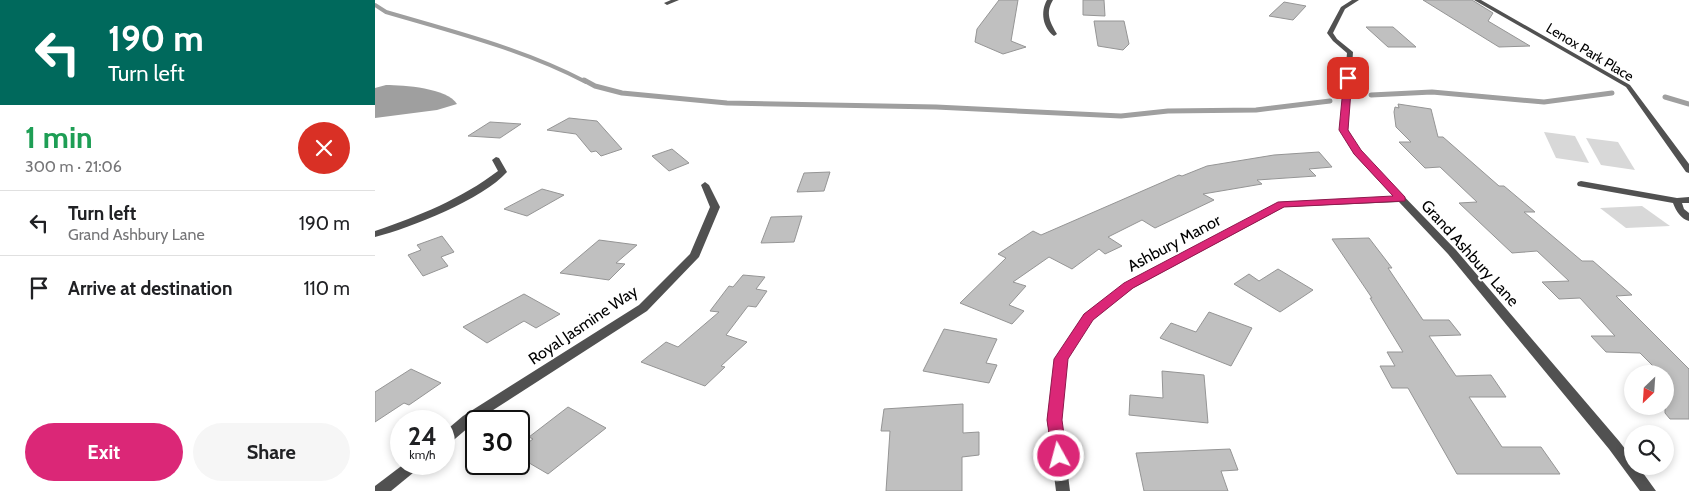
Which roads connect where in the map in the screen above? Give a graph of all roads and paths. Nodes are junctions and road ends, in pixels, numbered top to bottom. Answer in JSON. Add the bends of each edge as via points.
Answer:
{"nodes":[{"id":1,"x":676,"y":0,"type":"edge"},
{"id":2,"x":1050,"y":0,"type":"edge"},
{"id":3,"x":1356,"y":0,"type":"edge"},
{"id":4,"x":1477,"y":0,"type":"edge"},
{"id":5,"x":667,"y":3,"type":"dead end"},
{"id":6,"x":1053,"y":34,"type":"dead end"},
{"id":7,"x":496,"y":160,"type":"dead end"},
{"id":8,"x":1689,"y":170,"type":"edge"},
{"id":9,"x":1581,"y":184,"type":"dead end"},
{"id":10,"x":705,"y":185,"type":"dead end"},
{"id":11,"x":1401,"y":199,"type":"junction"},
{"id":12,"x":1689,"y":200,"type":"edge"},
{"id":13,"x":1677,"y":201,"type":"junction"},
{"id":14,"x":1689,"y":218,"type":"edge"},
{"id":15,"x":375,"y":234,"type":"edge"},
{"id":16,"x":455,"y":431,"type":"edge"},
{"id":17,"x":401,"y":475,"type":"edge"},
{"id":18,"x":381,"y":491,"type":"edge"},
{"id":19,"x":1063,"y":491,"type":"edge"},
{"id":20,"x":1649,"y":491,"type":"edge"}],
"edges":[{"from":1,"to":5,"type":"street"},
{"from":2,"to":6,"type":"street","via":[[1045,18]]},
{"from":3,"to":11,"type":"street","name":"Grand Ashbury Lane","via":[[1343,8],[1329,33],[1350,52],[1344,130],[1357,152]]},
{"from":4,"to":8,"type":"street","name":"Lenox Park Place","via":[[1628,86]]},
{"from":7,"to":15,"type":"street","via":[[503,172],[484,187],[423,218]]},
{"from":9,"to":13,"type":"street"},
{"from":10,"to":16,"type":"street","name":"Royal Jasmine Way","via":[[715,207],[695,254],[643,308]]},
{"from":11,"to":19,"type":"street","name":"Ashbury Manor","via":[[1282,204],[1129,286],[1088,317],[1061,359],[1055,420]]},
{"from":11,"to":20,"type":"street","name":"Grand Ashbury Lane","via":[[1452,252]]},
{"from":12,"to":13,"type":"street"},
{"from":13,"to":14,"type":"street","via":[[1680,210]]},
{"from":17,"to":18,"type":"street"}]}
